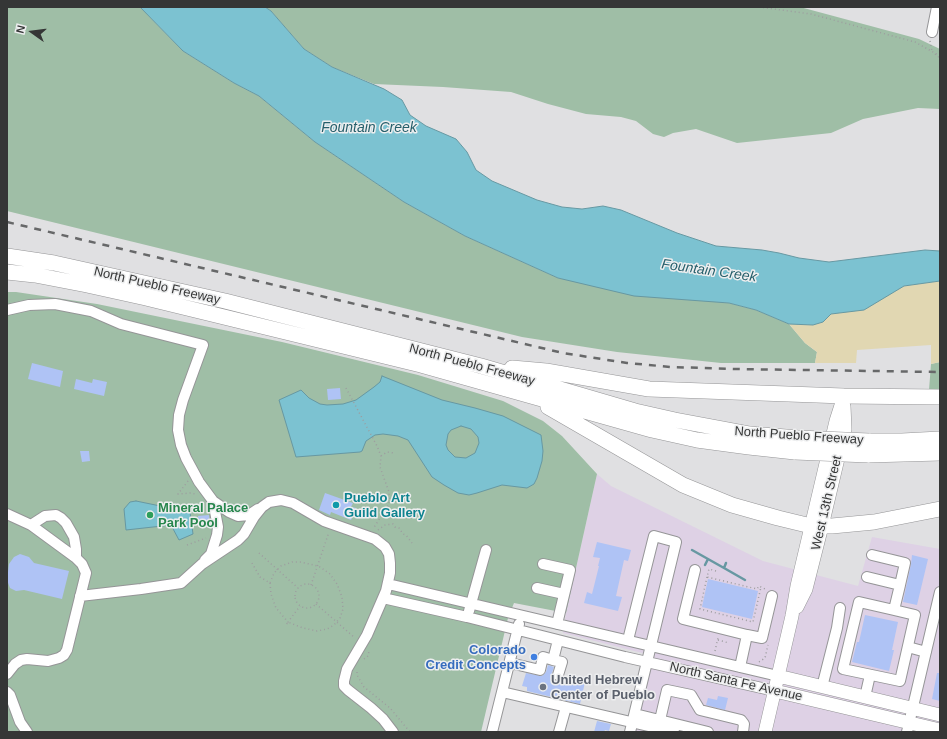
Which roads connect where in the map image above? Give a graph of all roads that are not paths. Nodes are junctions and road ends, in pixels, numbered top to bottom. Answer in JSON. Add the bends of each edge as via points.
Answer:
{"nodes":[{"id":1,"x":937,"y":7,"type":"edge"},
{"id":2,"x":932,"y":32,"type":"dead end"},
{"id":3,"x":7,"y":250,"type":"edge"},
{"id":4,"x":7,"y":256,"type":"edge"},
{"id":5,"x":54,"y":263,"type":"junction"},
{"id":6,"x":7,"y":272,"type":"edge"},
{"id":7,"x":35,"y":276,"type":"junction"},
{"id":8,"x":7,"y":279,"type":"edge"},
{"id":9,"x":7,"y":310,"type":"edge"},
{"id":10,"x":481,"y":366,"type":"junction"},
{"id":11,"x":523,"y":394,"type":"junction"},
{"id":12,"x":844,"y":396,"type":"junction"},
{"id":13,"x":940,"y":397,"type":"edge"},
{"id":14,"x":940,"y":439,"type":"edge"},
{"id":15,"x":797,"y":445,"type":"junction"},
{"id":16,"x":869,"y":448,"type":"junction"},
{"id":17,"x":940,"y":453,"type":"edge"},
{"id":18,"x":213,"y":501,"type":"junction"},
{"id":19,"x":262,"y":507,"type":"junction"},
{"id":20,"x":940,"y":509,"type":"edge"},
{"id":21,"x":7,"y":514,"type":"edge"},
{"id":22,"x":31,"y":525,"type":"junction"},
{"id":23,"x":817,"y":526,"type":"junction"},
{"id":24,"x":486,"y":550,"type":"dead end"},
{"id":25,"x":872,"y":555,"type":"dead end"},
{"id":26,"x":76,"y":558,"type":"junction"},
{"id":27,"x":202,"y":564,"type":"junction"},
{"id":28,"x":543,"y":564,"type":"dead end"},
{"id":29,"x":695,"y":570,"type":"dead end"},
{"id":30,"x":867,"y":577,"type":"dead end"},
{"id":31,"x":388,"y":584,"type":"junction"},
{"id":32,"x":900,"y":585,"type":"junction"},
{"id":33,"x":537,"y":588,"type":"dead end"},
{"id":34,"x":940,"y":592,"type":"edge"},
{"id":35,"x":564,"y":594,"type":"junction"},
{"id":36,"x":80,"y":596,"type":"junction"},
{"id":37,"x":772,"y":596,"type":"road end"},
{"id":38,"x":383,"y":598,"type":"junction"},
{"id":39,"x":471,"y":604,"type":"junction"},
{"id":40,"x":840,"y":608,"type":"dead end"},
{"id":41,"x":894,"y":610,"type":"junction"},
{"id":42,"x":521,"y":616,"type":"junction"},
{"id":43,"x":467,"y":617,"type":"junction"},
{"id":44,"x":557,"y":624,"type":"junction"},
{"id":45,"x":837,"y":628,"type":"junction"},
{"id":46,"x":518,"y":630,"type":"junction"},
{"id":47,"x":852,"y":630,"type":"junction"},
{"id":48,"x":747,"y":634,"type":"junction"},
{"id":49,"x":558,"y":640,"type":"junction"},
{"id":50,"x":628,"y":640,"type":"junction"},
{"id":51,"x":652,"y":646,"type":"junction"},
{"id":52,"x":908,"y":647,"type":"junction"},
{"id":53,"x":926,"y":652,"type":"junction"},
{"id":54,"x":554,"y":660,"type":"junction"},
{"id":55,"x":648,"y":662,"type":"junction"},
{"id":56,"x":741,"y":662,"type":"junction"},
{"id":57,"x":510,"y":663,"type":"junction"},
{"id":58,"x":7,"y":674,"type":"edge"},
{"id":59,"x":558,"y":675,"type":"dead end"},
{"id":60,"x":870,"y":675,"type":"junction"},
{"id":61,"x":778,"y":676,"type":"junction"},
{"id":62,"x":822,"y":687,"type":"junction"},
{"id":63,"x":775,"y":691,"type":"junction"},
{"id":64,"x":7,"y":692,"type":"edge"},
{"id":65,"x":502,"y":692,"type":"junction"},
{"id":66,"x":865,"y":697,"type":"junction"},
{"id":67,"x":566,"y":707,"type":"junction"},
{"id":68,"x":913,"y":708,"type":"junction"},
{"id":69,"x":940,"y":715,"type":"edge"},
{"id":70,"x":660,"y":720,"type":"junction"},
{"id":71,"x":633,"y":723,"type":"edge"},
{"id":72,"x":908,"y":728,"type":"edge"},
{"id":73,"x":940,"y":730,"type":"edge"},
{"id":74,"x":27,"y":732,"type":"edge"},
{"id":75,"x":393,"y":732,"type":"edge"},
{"id":76,"x":492,"y":732,"type":"edge"},
{"id":77,"x":560,"y":732,"type":"edge"},
{"id":78,"x":674,"y":732,"type":"edge"},
{"id":79,"x":708,"y":732,"type":"edge"},
{"id":80,"x":743,"y":732,"type":"edge"},
{"id":81,"x":765,"y":732,"type":"edge"}],
"edges":[{"from":1,"to":2,"type":"street"},
{"from":3,"to":5,"type":"highway"},
{"from":4,"to":5,"type":"highway","name":"North Pueblo Freeway"},
{"from":5,"to":10,"type":"highway","name":"North Pueblo Freeway","via":[[225,301]]},
{"from":6,"to":7,"type":"highway","name":"North Pueblo Freeway"},
{"from":7,"to":8,"type":"highway"},
{"from":7,"to":11,"type":"highway","name":"North Pueblo Freeway","via":[[154,300],[421,365]]},
{"from":9,"to":18,"type":"street","via":[[29,305],[55,304],[91,311],[121,324],[203,345],[183,400],[178,430],[181,445],[194,473]]},
{"from":10,"to":12,"type":"highway","via":[[546,371],[649,389]]},
{"from":10,"to":15,"type":"highway","name":"North Pueblo Freeway","via":[[635,411]]},
{"from":11,"to":15,"type":"highway","name":"North Pueblo Freeway","via":[[697,440],[749,447]]},
{"from":11,"to":23,"type":"highway","via":[[700,493],[778,518]]},
{"from":12,"to":13,"type":"highway"},
{"from":12,"to":23,"type":"main road","name":"West 13th Street","via":[[836,420]]},
{"from":14,"to":16,"type":"highway","name":"North Pueblo Freeway","via":[[902,441]]},
{"from":15,"to":16,"type":"highway","name":"North Pueblo Freeway","bridge":true},
{"from":16,"to":17,"type":"highway","name":"North Pueblo Freeway"},
{"from":18,"to":19,"type":"street","via":[[238,516],[249,515]]},
{"from":18,"to":27,"type":"street","via":[[218,527],[217,536],[211,554]]},
{"from":19,"to":27,"type":"street","via":[[238,540]]},
{"from":19,"to":31,"type":"street","via":[[275,500],[287,500],[313,516],[374,539],[385,547],[389,554]]},
{"from":20,"to":23,"type":"highway","via":[[874,522]]},
{"from":21,"to":22,"type":"street"},
{"from":22,"to":26,"type":"street"},
{"from":22,"to":26,"type":"street","via":[[45,516],[56,515],[62,518],[74,538]]},
{"from":23,"to":61,"type":"main road","name":"West 13th Street","via":[[797,586]]},
{"from":24,"to":39,"type":"street"},
{"from":25,"to":32,"type":"street","via":[[905,562]]},
{"from":26,"to":36,"type":"street","via":[[86,573]]},
{"from":27,"to":36,"type":"street","via":[[181,582]]},
{"from":28,"to":35,"type":"street","via":[[570,570]]},
{"from":29,"to":48,"type":"street","via":[[683,619]]},
{"from":30,"to":32,"type":"street"},
{"from":31,"to":38,"type":"street"},
{"from":31,"to":39,"type":"street","name":"North Santa Fe Avenue"},
{"from":32,"to":41,"type":"street"},
{"from":33,"to":35,"type":"street"},
{"from":34,"to":53,"type":"street"},
{"from":35,"to":44,"type":"street"},
{"from":36,"to":58,"type":"street","via":[[64,655],[48,661],[22,660]]},
{"from":37,"to":48,"type":"street","via":[[762,638]]},
{"from":38,"to":43,"type":"street","name":"North Santa Fe Avenue"},
{"from":38,"to":75,"type":"street","via":[[344,676],[344,686],[383,719]]},
{"from":39,"to":42,"type":"street","name":"North Santa Fe Avenue"},
{"from":39,"to":43,"type":"street"},
{"from":40,"to":45,"type":"street"},
{"from":41,"to":47,"type":"street","via":[[859,602]]},
{"from":41,"to":52,"type":"street","via":[[915,615]]},
{"from":42,"to":44,"type":"street","name":"North Santa Fe Avenue"},
{"from":42,"to":46,"type":"street"},
{"from":43,"to":46,"type":"street","name":"North Santa Fe Avenue"},
{"from":44,"to":50,"type":"street","name":"North Santa Fe Avenue"},
{"from":45,"to":47,"type":"street"},
{"from":45,"to":62,"type":"street"},
{"from":46,"to":49,"type":"street","name":"North Santa Fe Avenue"},
{"from":46,"to":57,"type":"street"},
{"from":47,"to":60,"type":"street","via":[[843,668]]},
{"from":48,"to":56,"type":"street"},
{"from":49,"to":54,"type":"street"},
{"from":49,"to":55,"type":"street","name":"North Santa Fe Avenue"},
{"from":50,"to":51,"type":"street","name":"North Santa Fe Avenue"},
{"from":50,"to":51,"type":"street","via":[[654,536],[676,542]]},
{"from":51,"to":55,"type":"street"},
{"from":51,"to":56,"type":"street","name":"North Santa Fe Avenue"},
{"from":52,"to":53,"type":"street"},
{"from":52,"to":60,"type":"street","via":[[900,681]]},
{"from":53,"to":68,"type":"street"},
{"from":54,"to":57,"type":"street","via":[[543,657],[540,670]]},
{"from":54,"to":59,"type":"street","via":[[562,662]]},
{"from":55,"to":63,"type":"street","name":"North Santa Fe Avenue"},
{"from":55,"to":71,"type":"street"},
{"from":56,"to":61,"type":"street","name":"North Santa Fe Avenue"},
{"from":57,"to":65,"type":"street"},
{"from":60,"to":66,"type":"street"},
{"from":61,"to":62,"type":"main road","name":"North Santa Fe Avenue"},
{"from":61,"to":63,"type":"main road","name":"West 13th Street"},
{"from":62,"to":66,"type":"main road","name":"North Santa Fe Avenue"},
{"from":63,"to":72,"type":"main road","name":"North Santa Fe Avenue"},
{"from":63,"to":81,"type":"main road","name":"West 13th Street"},
{"from":64,"to":74,"type":"street"},
{"from":65,"to":67,"type":"street"},
{"from":65,"to":76,"type":"street"},
{"from":66,"to":68,"type":"main road","name":"North Santa Fe Avenue"},
{"from":67,"to":71,"type":"street"},
{"from":67,"to":77,"type":"street"},
{"from":68,"to":69,"type":"main road","name":"North Santa Fe Avenue"},
{"from":68,"to":72,"type":"street"},
{"from":70,"to":71,"type":"street"},
{"from":70,"to":79,"type":"street"},
{"from":70,"to":80,"type":"street","via":[[667,690],[691,695],[700,710],[741,720],[744,724]]},
{"from":71,"to":78,"type":"street"},
{"from":72,"to":73,"type":"main road","name":"North Santa Fe Avenue"}]}
